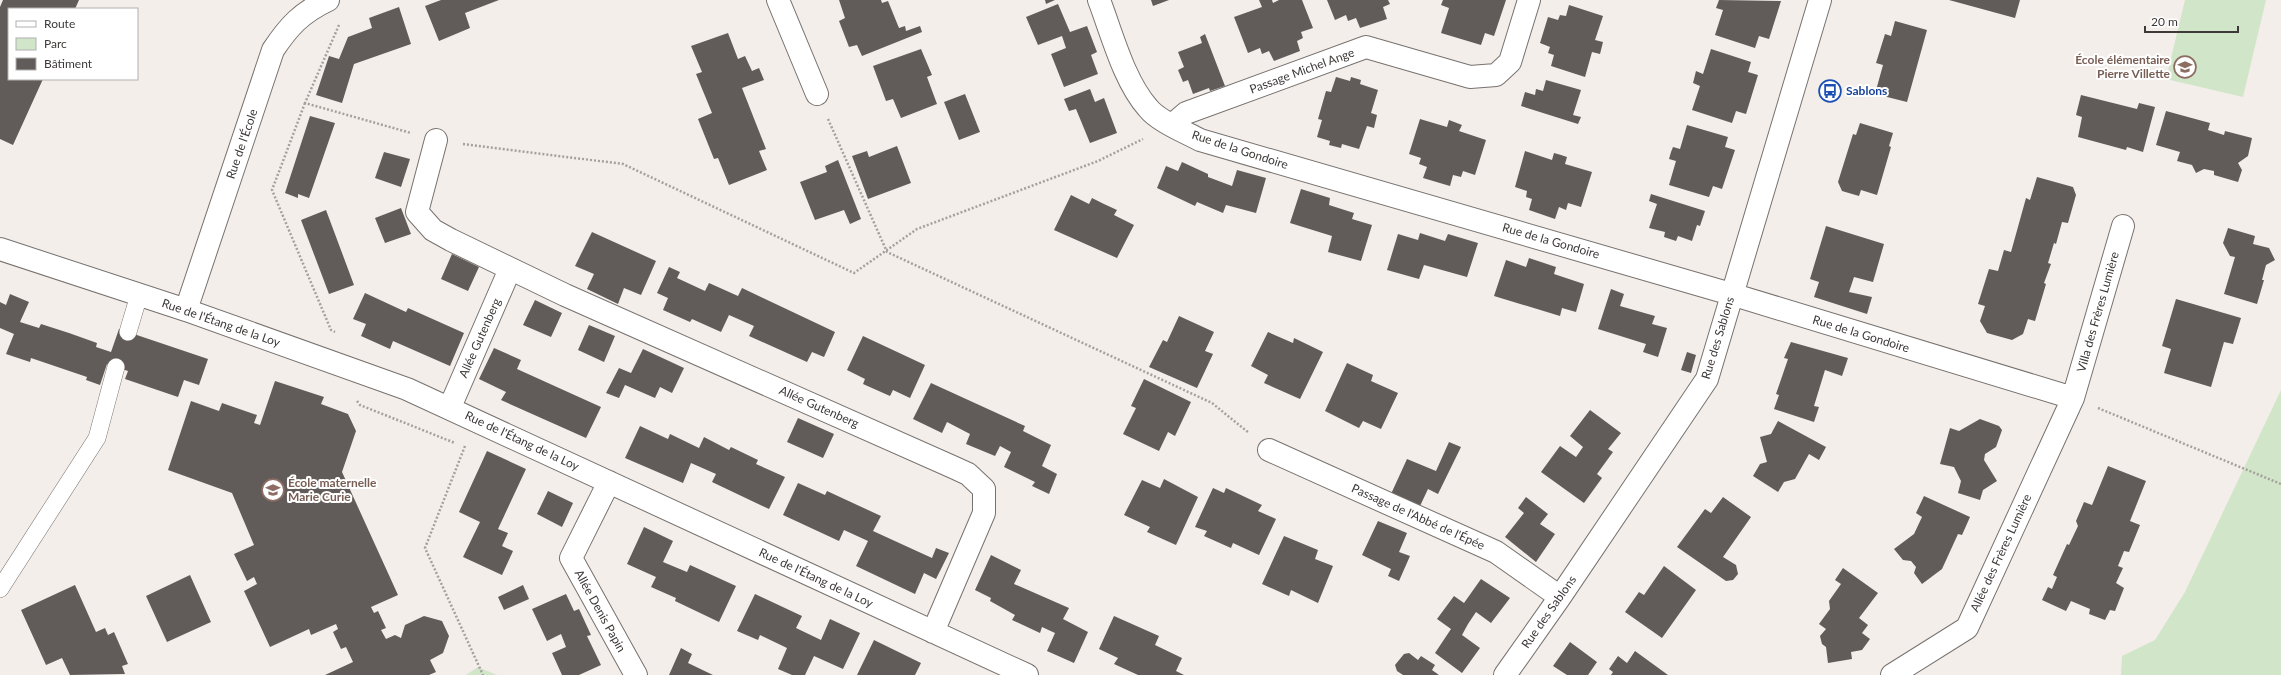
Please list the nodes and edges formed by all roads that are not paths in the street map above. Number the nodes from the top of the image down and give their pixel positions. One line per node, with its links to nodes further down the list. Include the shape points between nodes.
1 (328, 0): 14 (street, Rue de l'École, via 308,10 285,32 273,50)
2 (778, 0): 6 (street)
3 (1099, 0): 7 (street, Rue de la Gondoire, via 1129,77 1148,109)
4 (1529, 0): 7 (street, Passage Michel Ange, via 1510,62 1496,75 1470,77 1366,47 1186,113)
5 (1820, 0): 12 (street, Rue des Sablons)
6 (817, 94)
7 (1172, 125): 12 (street, Rue de la Gondoire, via 1200,140)
8 (436, 140): 11 (street, Allée Gutenberg, via 417,212 433,230)
9 (2123, 226): 17 (street, Villa des Frères Lumière)
10 (0, 249): 13 (street, Rue de l'Étang de la Loy)
11 (510, 269): 18 (street, Allée Gutenberg); 23 (street, Allée Gutenberg, via 968,474 984,489 984,513)
12 (1731, 294): 17 (street, Rue de la Gondoire); 22 (street, Rue des Sablons, via 1707,379)
13 (139, 295): 14 (street, Rue de l'Étang de la Loy); 15 (lane)
14 (186, 310): 18 (street, Rue de l'Étang de la Loy, via 362,372)
15 (128, 332)
16 (116, 367): 21 (lane, via 97,438)
17 (2073, 398): 27 (street, Allée des Frères Lumière, via 1967,628)
18 (450, 407): 20 (street, Rue de l'Étang de la Loy)
19 (1269, 450): 22 (street, Passage de l'Abbé de l'Épée, via 1496,552)
20 (609, 482): 23 (street, Rue de l'Étang de la Loy); 24 (street, Allée Denis Papin, via 571,558)
21 (0, 589)
22 (1560, 597): 26 (street, Rue des Sablons)
23 (933, 632): 25 (street, Rue de l'Étang de la Loy)
24 (636, 675)
25 (1027, 675)
26 (1505, 675)
27 (1892, 675)

